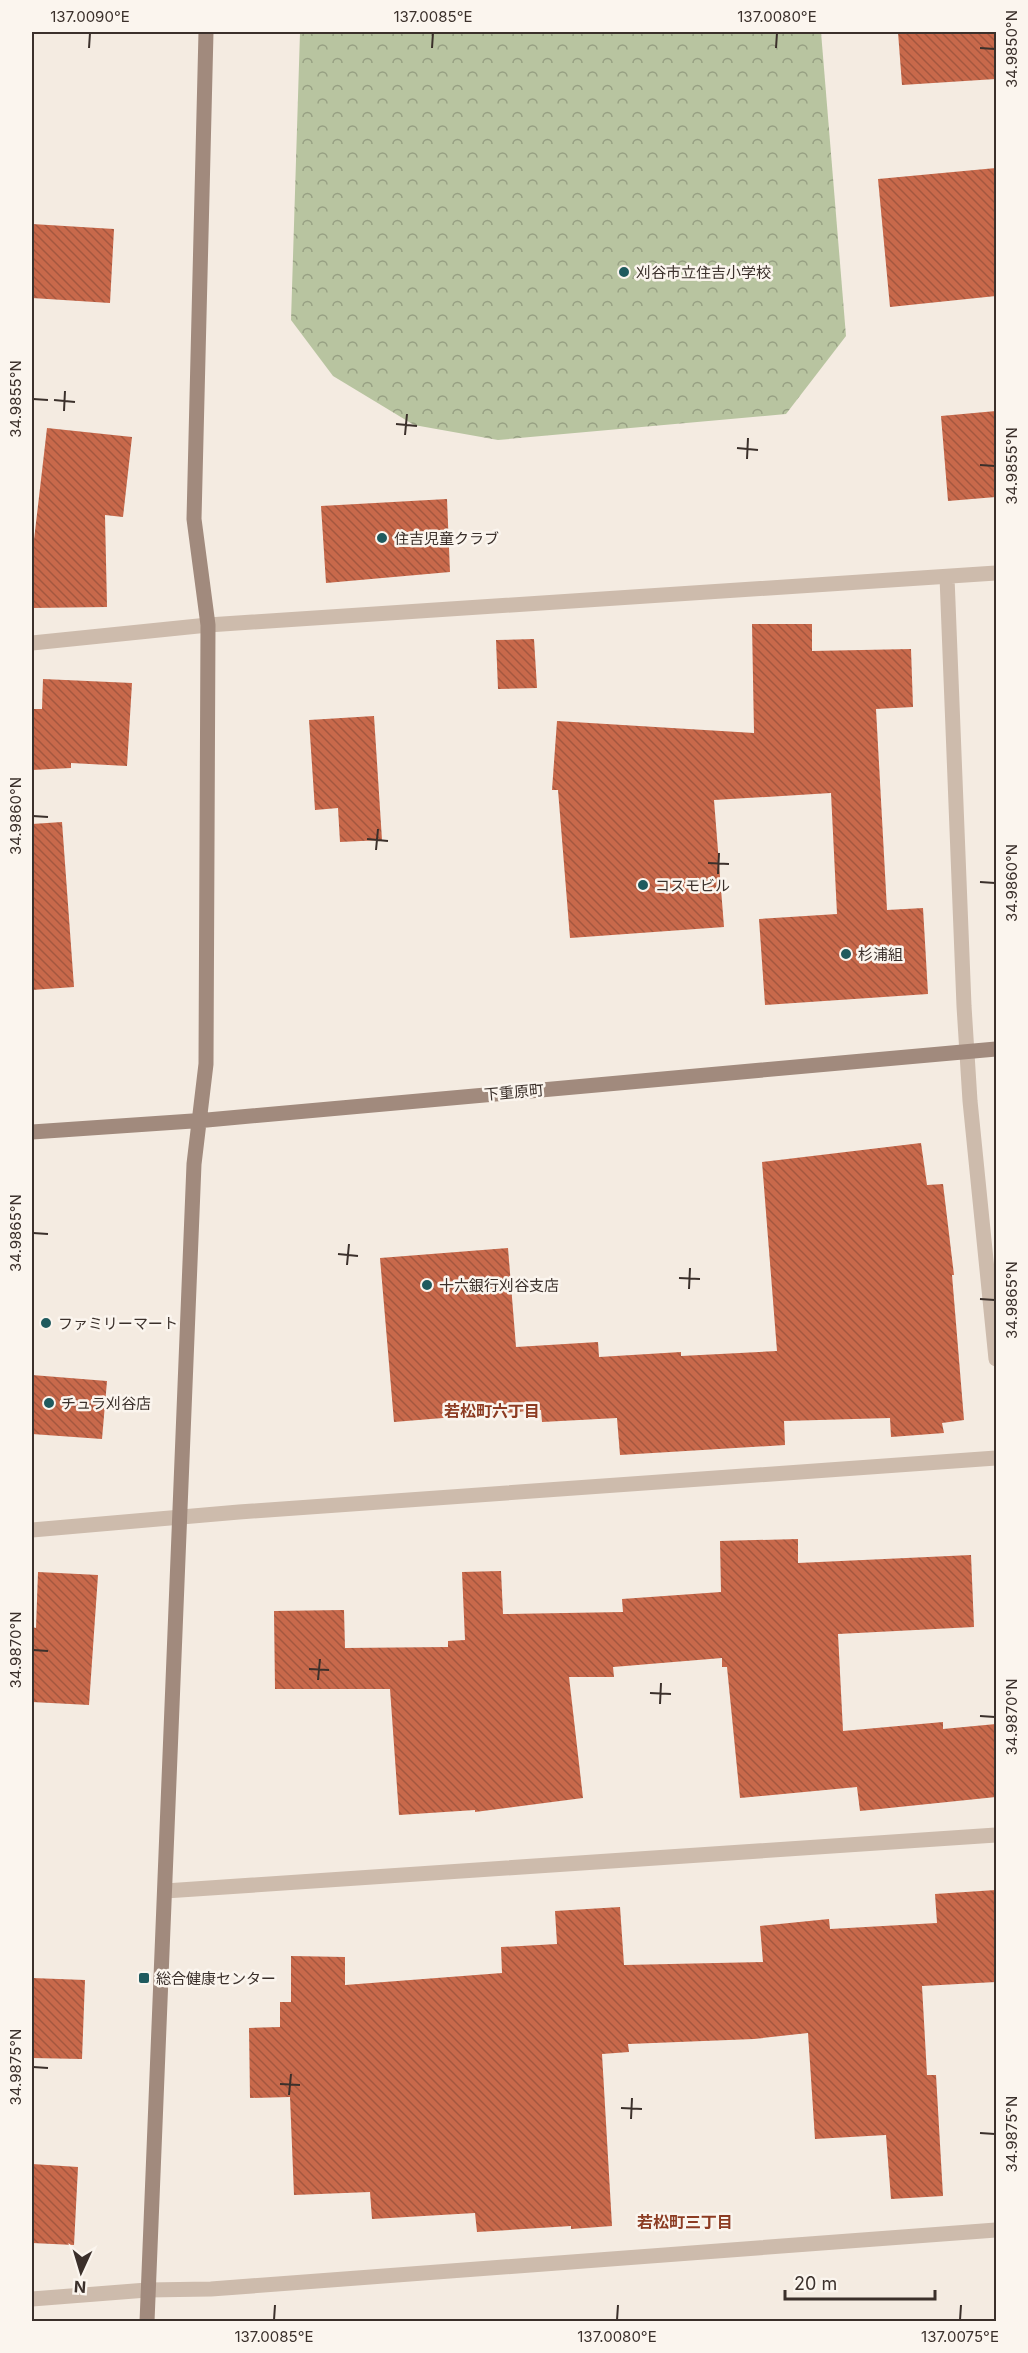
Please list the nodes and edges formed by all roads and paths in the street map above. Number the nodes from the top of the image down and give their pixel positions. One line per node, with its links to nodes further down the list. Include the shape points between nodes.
1 (206, 32): 4 (street, via 194,519)
2 (996, 573): 3 (street)
3 (946, 577): 4 (street); 7 (street)
4 (208, 625): 5 (street); 8 (street, via 206,1064)
5 (32, 643)
6 (996, 1049): 7 (street, 下重原町)
7 (969, 1051): 8 (street, 下重原町); 10 (street, via 970,1101)
8 (198, 1120): 9 (street, 下重原町); 12 (street)
9 (32, 1132)
10 (996, 1359)
11 (996, 1458): 12 (street)
12 (180, 1517): 13 (street); 15 (street)
13 (32, 1530)
14 (996, 1835): 15 (street)
15 (165, 1891): 17 (street)
16 (996, 2230): 17 (street, via 211,2289)
17 (147, 2290): 18 (street); 19 (street)
18 (32, 2299)
19 (147, 2322)

